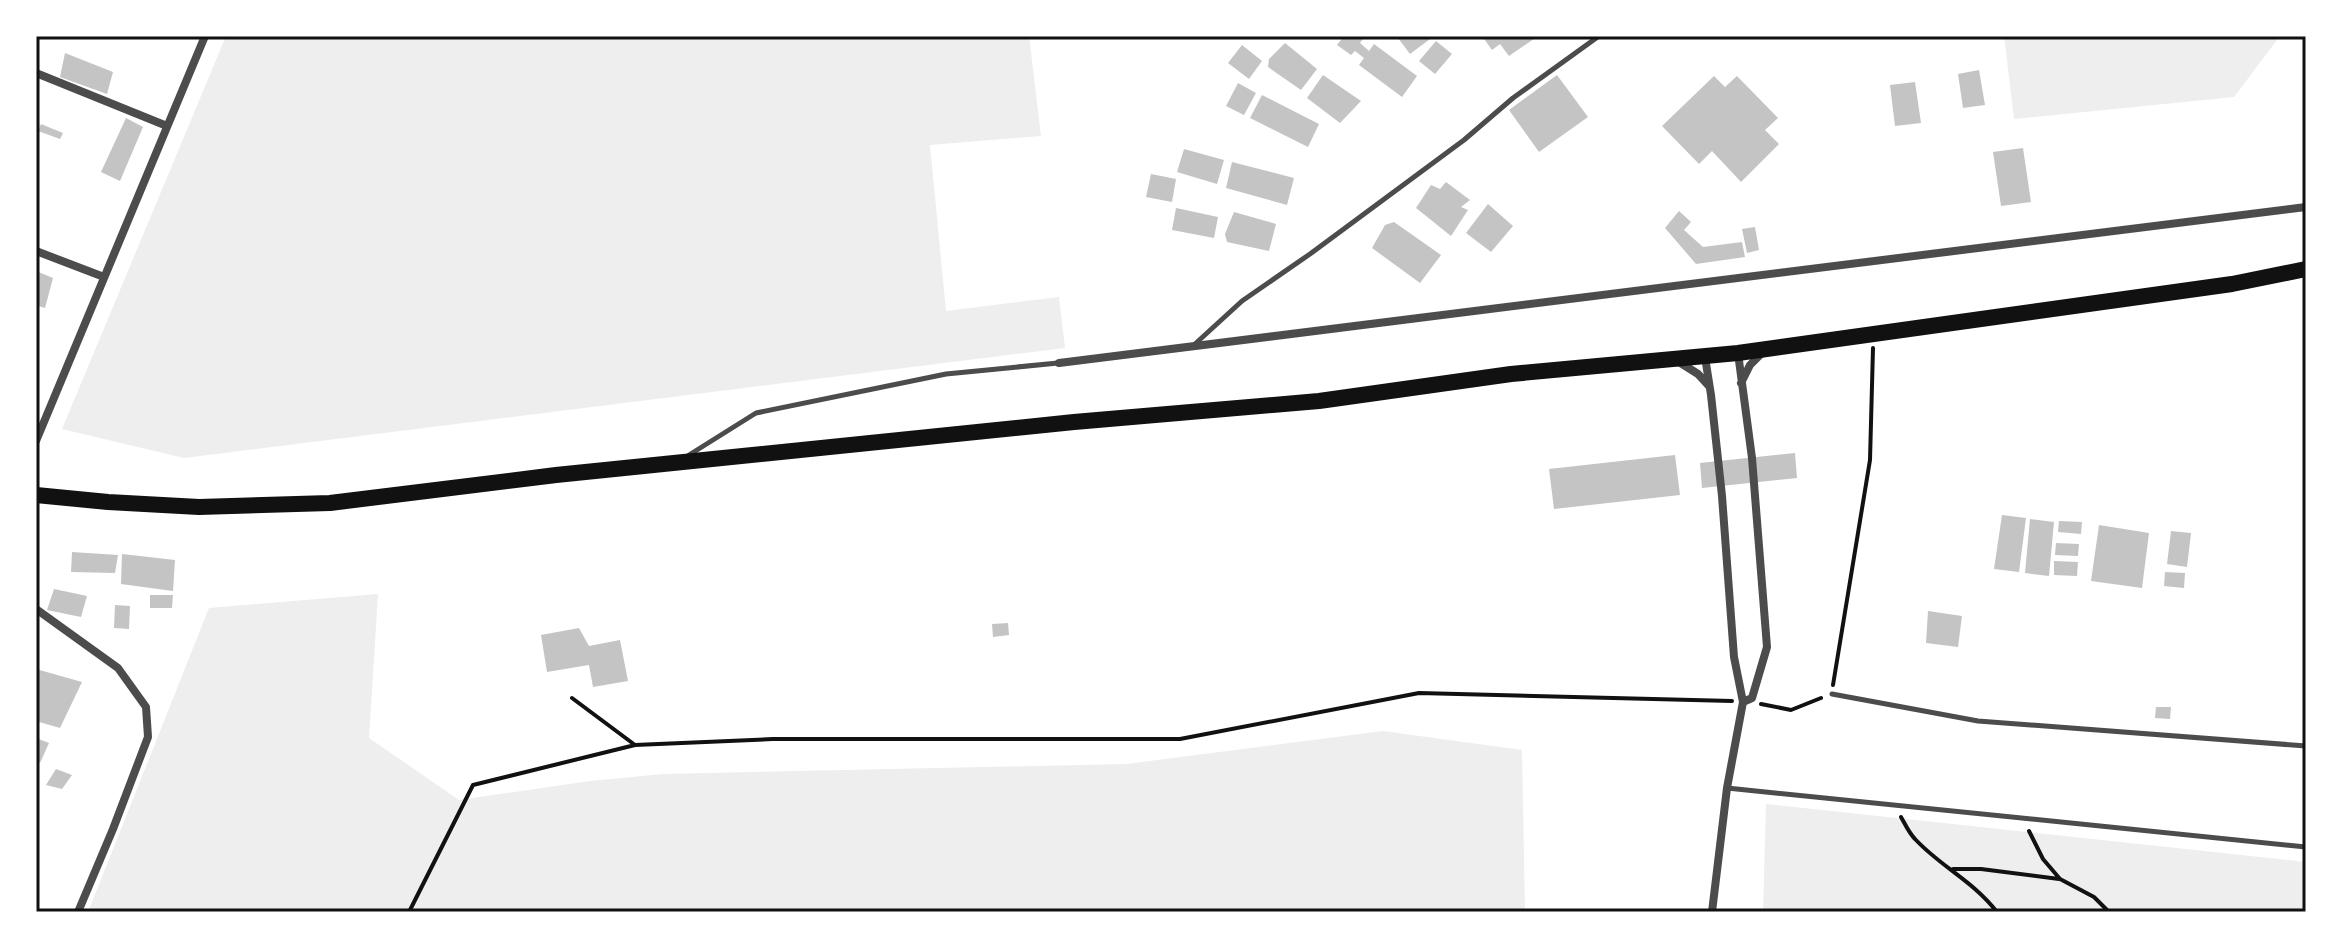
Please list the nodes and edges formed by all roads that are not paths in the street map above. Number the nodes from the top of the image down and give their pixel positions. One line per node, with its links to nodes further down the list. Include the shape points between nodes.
1 (205, 36): 4 (street)
2 (1599, 36): 9 (lane, via 1242,301)
3 (36, 73): 4 (street)
4 (167, 126): 8 (street)
5 (2306, 207): 9 (street)
6 (36, 251): 8 (street)
7 (2306, 269): 10 (main road)
8 (104, 277): 17 (street)
9 (1191, 347): 14 (street)
10 (1767, 349): 11 (main road); 15 (street)
11 (1738, 353): 12 (main road); 15 (street)
12 (1705, 357): 13 (main road); 16 (street)
13 (1675, 360): 16 (street); 18 (main road, via 1511,374 1319,401)
14 (1059, 363): 18 (lane, via 946,374 756,413)
15 (1741, 383): 22 (street, via 1767,647 1752,698)
16 (1710, 388): 22 (street, via 1734,657)
17 (36, 441)
18 (676, 463): 19 (main road, via 314,504 199,507)
19 (36, 495)
20 (36, 609): 26 (street, via 118,668 146,707 148,737)
21 (1832, 694): 23 (lane, via 1978,721)
22 (1743, 702): 24 (street)
23 (2306, 746)
24 (1727, 788): 25 (lane); 27 (street)
25 (2306, 847)
26 (78, 912)
27 (1712, 912)

